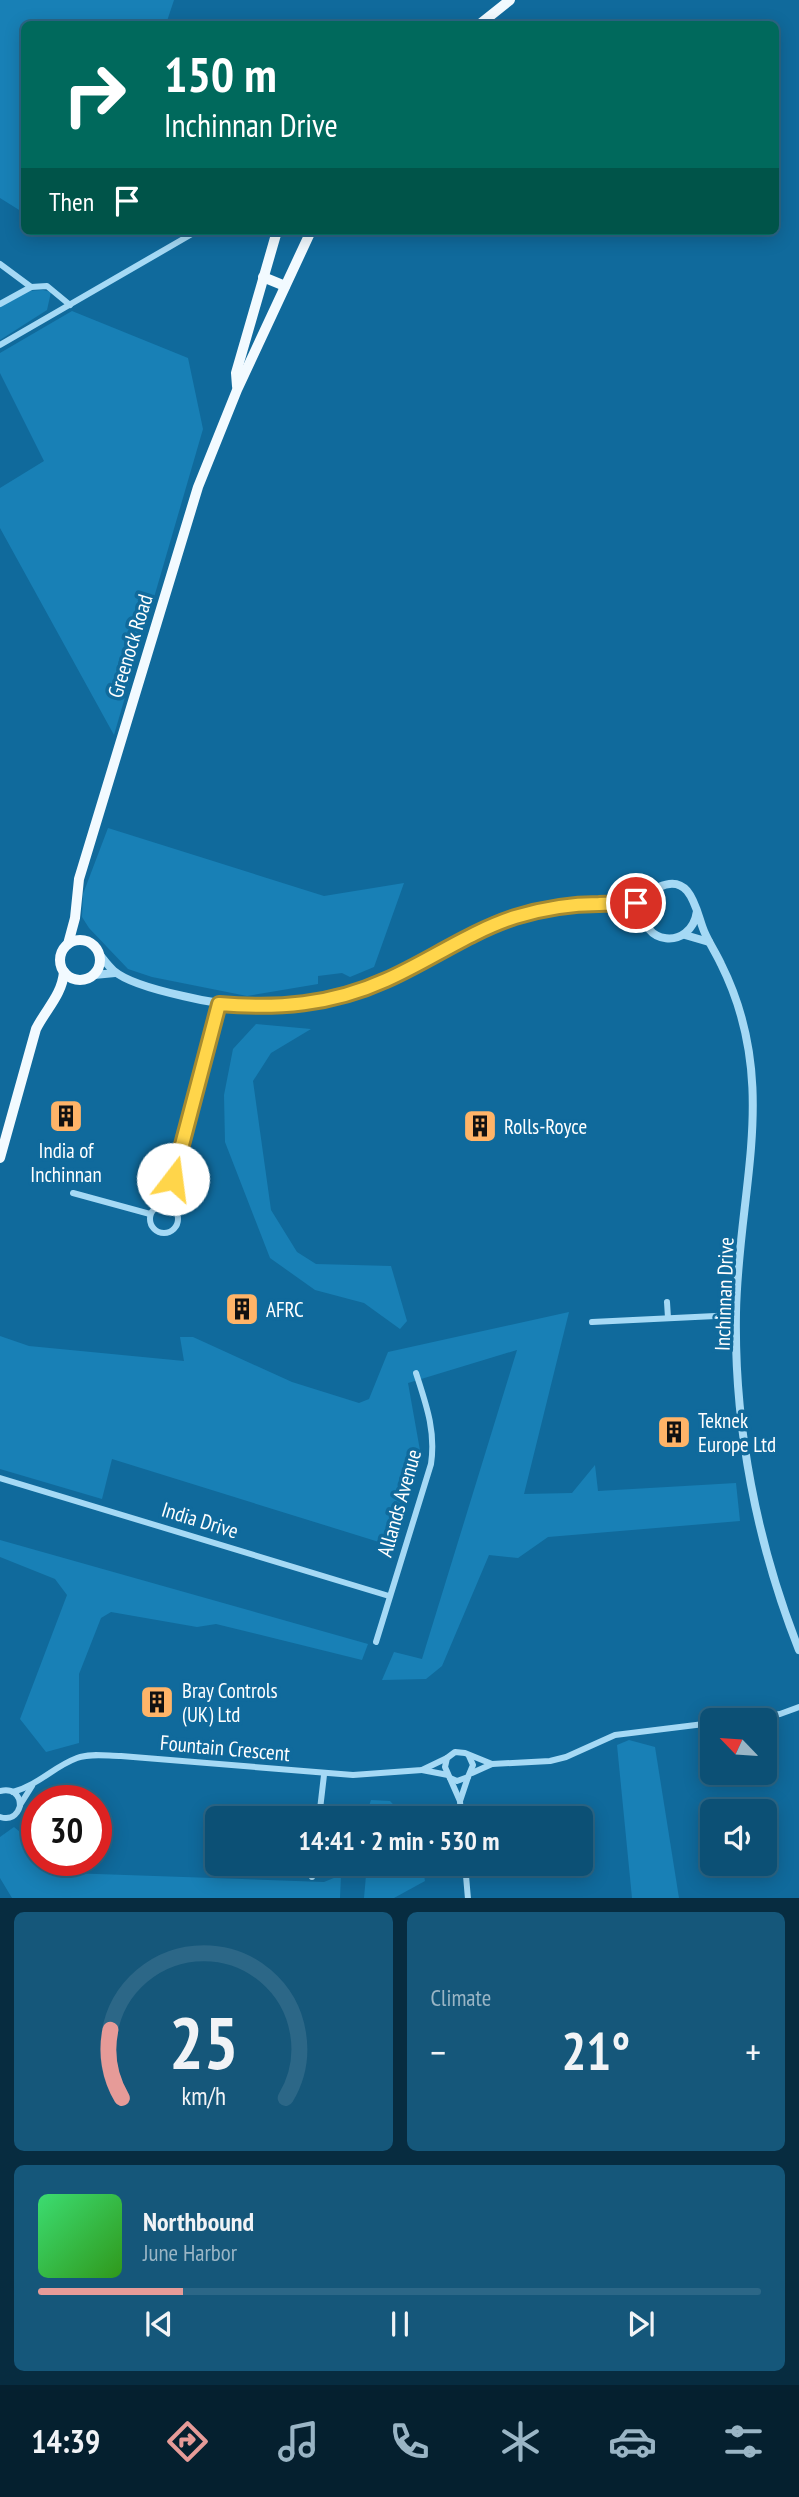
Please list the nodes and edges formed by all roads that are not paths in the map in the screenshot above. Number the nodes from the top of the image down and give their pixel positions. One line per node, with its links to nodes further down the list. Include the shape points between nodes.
1 (510, 0): 2 (main road)
2 (484, 21)
3 (190, 235): 11 (street)
4 (276, 235): 7 (main road, Greenock Road)
5 (309, 235): 8 (main road, Greenock Road)
6 (0, 264): 9 (street)
7 (262, 280): 8 (main road); 13 (main road, Greenock Road, via 236,373)
8 (285, 286): 13 (main road, Greenock Road)
9 (31, 287): 10 (street); 11 (street, via 47,286)
10 (0, 304)
11 (70, 305): 12 (street)
12 (0, 345)
13 (237, 390): 17 (main road, Greenock Road, via 198,487 79,879)
14 (650, 894): 15 (street); 16 (street, via 675,885 691,894); 18 (street)
15 (622, 906): 18 (street); 29 (street, via 555,908 515,917 386,980 336,997 283,1007)
16 (697, 911): 19 (street); 21 (street, Inchinnan Drive)
17 (75, 918): 20 (main road); 22 (main road, Greenock Road)
18 (644, 919): 19 (street, via 648,928 663,938)
19 (685, 935): 21 (street)
20 (86, 940): 22 (main road); 23 (main road)
21 (709, 942): 35 (street, Inchinnan Drive, via 736,997 748,1038 754,1087 753,1147)
22 (68, 944): 24 (main road, via 60,957)
23 (100, 955): 25 (street); 26 (main road)
24 (64, 972): 27 (main road); 28 (main road)
25 (115, 973): 26 (street); 29 (street, via 153,988)
26 (94, 975): 27 (main road)
27 (81, 980): 28 (main road)
28 (61, 992): 30 (main road, via 36,1029)
29 (219, 1004): 32 (street)
30 (0, 1158)
31 (73, 1193): 33 (street)
32 (166, 1205): 33 (street); 33 (street, via 177,1213 173,1230 156,1231)
33 (150, 1214)
34 (667, 1302): 36 (street)
35 (736, 1315): 36 (street); 42 (street, Inchinnan Drive, via 743,1432 754,1495 774,1578)
36 (668, 1318): 37 (street)
37 (592, 1322)
38 (416, 1373): 40 (street, Allands Avenue, via 434,1444)
39 (0, 1478): 40 (street, India Drive)
40 (389, 1596): 41 (street, Allands Avenue)
41 (376, 1642)
42 (799, 1650)
43 (799, 1707): 44 (street)
44 (777, 1714)
45 (700, 1724): 48 (street, via 615,1735 550,1761)
46 (469, 1756): 47 (street, via 455,1752); 48 (street); 51 (street, via 473,1765)
47 (447, 1758): 49 (street, Fountain Crescent); 52 (street, via 444,1767)
48 (492, 1763): 51 (street)
49 (422, 1770): 50 (street, Fountain Crescent); 52 (street, Fountain Crescent)
50 (324, 1775): 53 (street, Fountain Crescent, via 87,1755); 59 (street)
51 (470, 1775): 52 (street, via 457,1780); 57 (street)
52 (449, 1777): 57 (street)
53 (33, 1785)
54 (21, 1789): 56 (street, Fountain Crescent)
55 (0, 1791): 56 (street, Fountain Crescent)
56 (13, 1792): 58 (street)
57 (460, 1801): 60 (street)
58 (20, 1806): 61 (street, via 10,1818)
59 (320, 1806)
60 (460, 1806)
61 (0, 1817)
62 (466, 1876): 63 (street)
63 (468, 1898)

